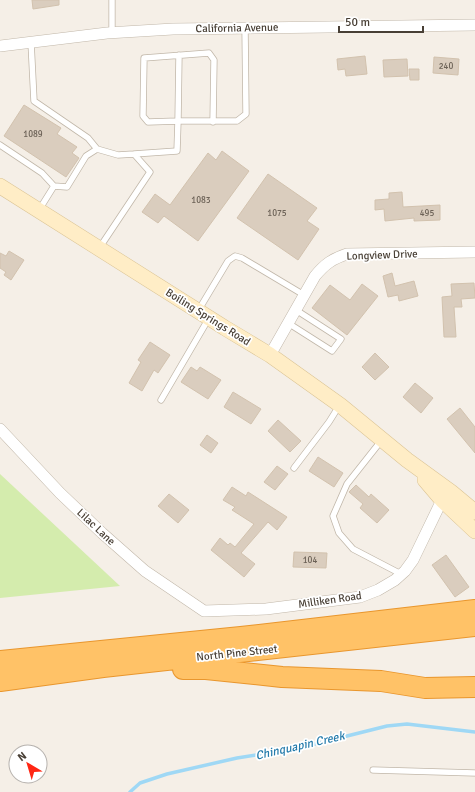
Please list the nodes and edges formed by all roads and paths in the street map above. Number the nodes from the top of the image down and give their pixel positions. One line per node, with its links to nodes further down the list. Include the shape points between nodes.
1 (112, 0): 4 (lane)
2 (475, 25): 3 (street, California Avenue)
3 (245, 28): 4 (street, California Avenue); 9 (lane, via 246,114 238,121)
4 (112, 32): 5 (street, California Avenue)
5 (31, 42): 6 (street, California Avenue); 11 (lane, via 34,101 88,138)
6 (0, 46)
7 (179, 55): 8 (lane); 8 (lane, via 144,58 144,116 148,122); 9 (lane, via 210,53 214,60)
8 (178, 121): 9 (lane); 12 (lane, via 178,151)
9 (213, 122)
10 (0, 145): 14 (lane, via 42,173)
11 (97, 149): 12 (lane, via 118,155); 14 (lane, via 86,156 67,187)
12 (134, 154): 16 (lane, via 150,172)
13 (0, 186): 15 (main road, Boiling Springs Road)
14 (54, 186): 15 (lane)
15 (39, 211): 16 (main road, Boiling Springs Road)
16 (99, 249): 20 (main road, Boiling Springs Road)
17 (475, 252): 18 (street, Longview Drive, via 347,254 334,258 323,266)
18 (304, 295): 19 (street, Longview Drive); 20 (lane, via 235,256 228,261)
19 (296, 310): 21 (street, Longview Drive); 21 (lane, via 341,339 332,351)
20 (204, 314): 22 (main road, Boiling Springs Road); 23 (lane)
21 (288, 323): 22 (street, Longview Drive)
22 (270, 354): 24 (main road, Boiling Springs Road)
23 (161, 400)
24 (340, 405): 26 (main road, Boiling Springs Road); 27 (lane)
25 (0, 429): 33 (street, Lilac Lane, via 102,533 145,571)
26 (382, 440): 28 (main road, Boiling Springs Road); 31 (lane, via 347,484 333,516 339,533 353,549)
27 (294, 468)
28 (447, 496): 29 (main road, Boiling Springs Road); 30 (main road, Boiling Springs Road); 31 (street, Milliken Road, via 413,560)
29 (475, 512)
30 (475, 531)
31 (401, 574): 33 (street, Milliken Road, via 378,590 360,597 266,609)
32 (475, 610): 35 (highway, North Pine Street)
33 (204, 611)
34 (475, 626): 36 (highway, North Pine Street)
35 (0, 661)
36 (103, 668): 37 (highway, North Pine Street); 38 (highway, via 206,669 282,677 381,681 425,688)
37 (0, 681)
38 (475, 687)
39 (373, 770): 40 (lane)
40 (475, 773)

